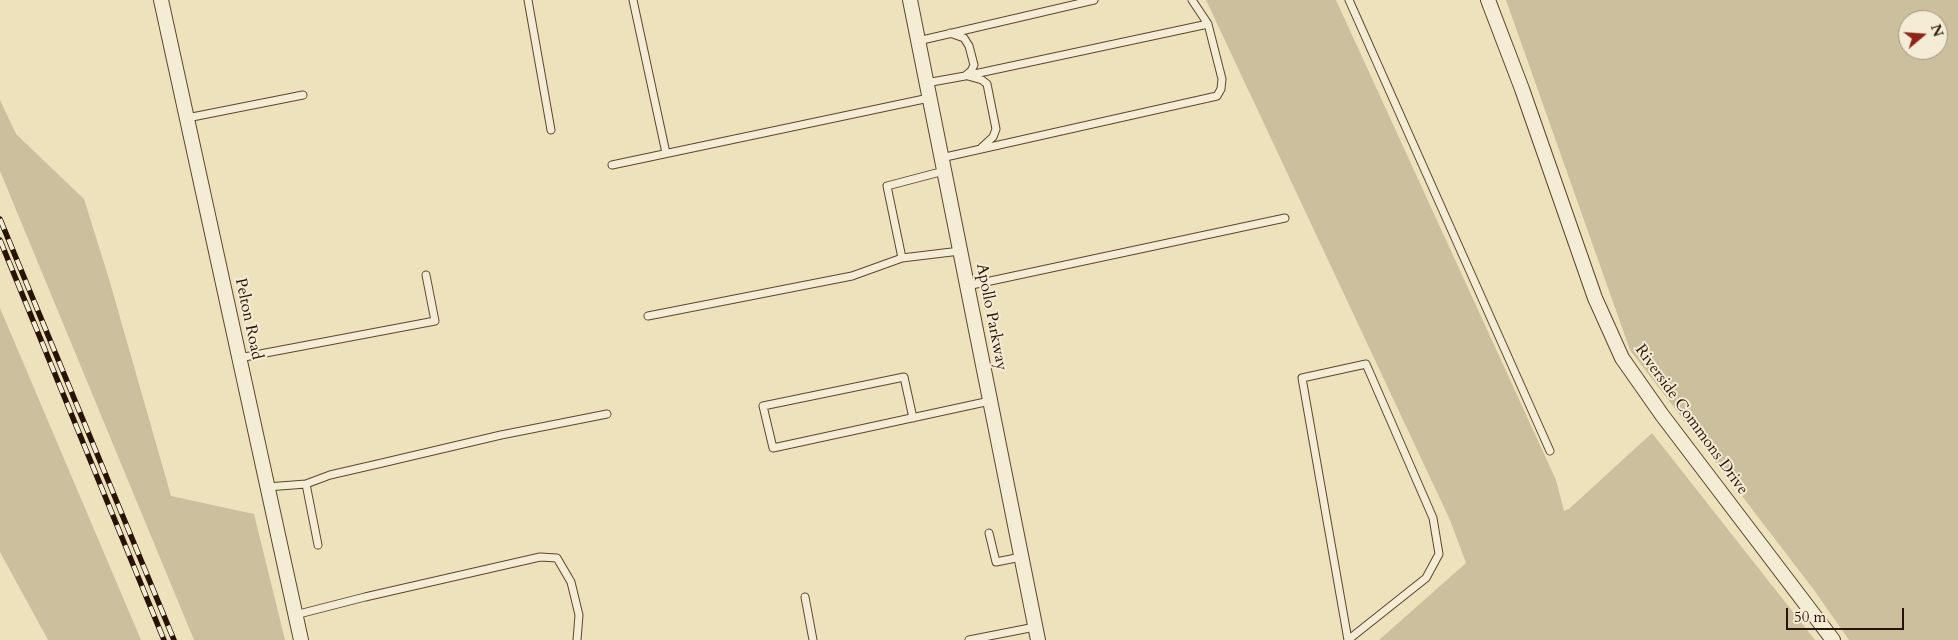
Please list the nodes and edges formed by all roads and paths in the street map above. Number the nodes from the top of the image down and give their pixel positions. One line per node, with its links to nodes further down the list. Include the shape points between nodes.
1 (528, 0): 17 (lane)
2 (632, 0): 19 (lane)
3 (910, 0): 11 (street, Apollo Parkway)
4 (1094, 0): 10 (lane)
5 (1192, 0): 9 (lane)
6 (1349, 0): 32 (lane)
7 (1488, 0): 46 (street, Riverside Commons Drive, via 1595,298 1622,358)
8 (162, 3): 16 (street, Pelton Road)
9 (1208, 24): 12 (lane); 18 (lane, via 1222,79 1217,96)
10 (950, 33): 11 (lane); 12 (lane, via 964,38 969,46 974,65)
11 (918, 41): 13 (street, Apollo Parkway)
12 (965, 76): 13 (lane); 18 (lane, via 973,76 988,84 996,130)
13 (926, 83): 15 (street, Apollo Parkway)
14 (303, 94): 16 (lane)
15 (929, 98): 19 (lane); 20 (street, Apollo Parkway)
16 (186, 118): 28 (street, Pelton Road)
17 (551, 130)
18 (981, 148): 20 (lane)
19 (666, 153): 21 (lane)
20 (943, 164): 23 (street, Apollo Parkway); 24 (lane, via 887,186)
21 (612, 165)
22 (1285, 218): 26 (lane)
23 (960, 251): 24 (lane); 26 (street, Apollo Parkway)
24 (902, 258): 27 (lane, via 852,276)
25 (426, 275): 28 (lane, via 435,321)
26 (967, 286): 29 (street, Apollo Parkway)
27 (648, 316)
28 (238, 358): 34 (street, Pelton Road)
29 (990, 401): 31 (lane); 37 (street, Apollo Parkway)
30 (608, 414): 33 (lane, via 382,462)
31 (913, 418): 31 (lane, via 773,448 763,406 904,377)
32 (1550, 451)
33 (306, 484): 34 (lane); 36 (lane)
34 (266, 488): 39 (street, Pelton Road)
35 (989, 533): 37 (lane, via 996,562)
36 (318, 545)
37 (1021, 557): 40 (street, Apollo Parkway)
38 (804, 597): 43 (lane)
39 (295, 616): 41 (street, Pelton Road); 42 (lane, via 540,557 557,558 571,582 579,615)
40 (1037, 633): 44 (lane)
41 (301, 640)
42 (577, 640)
43 (813, 640)
44 (969, 640)
45 (1348, 640): 45 (lane, via 1302,378 1366,364 1433,518 1439,554 1426,578)
46 (1834, 640)

